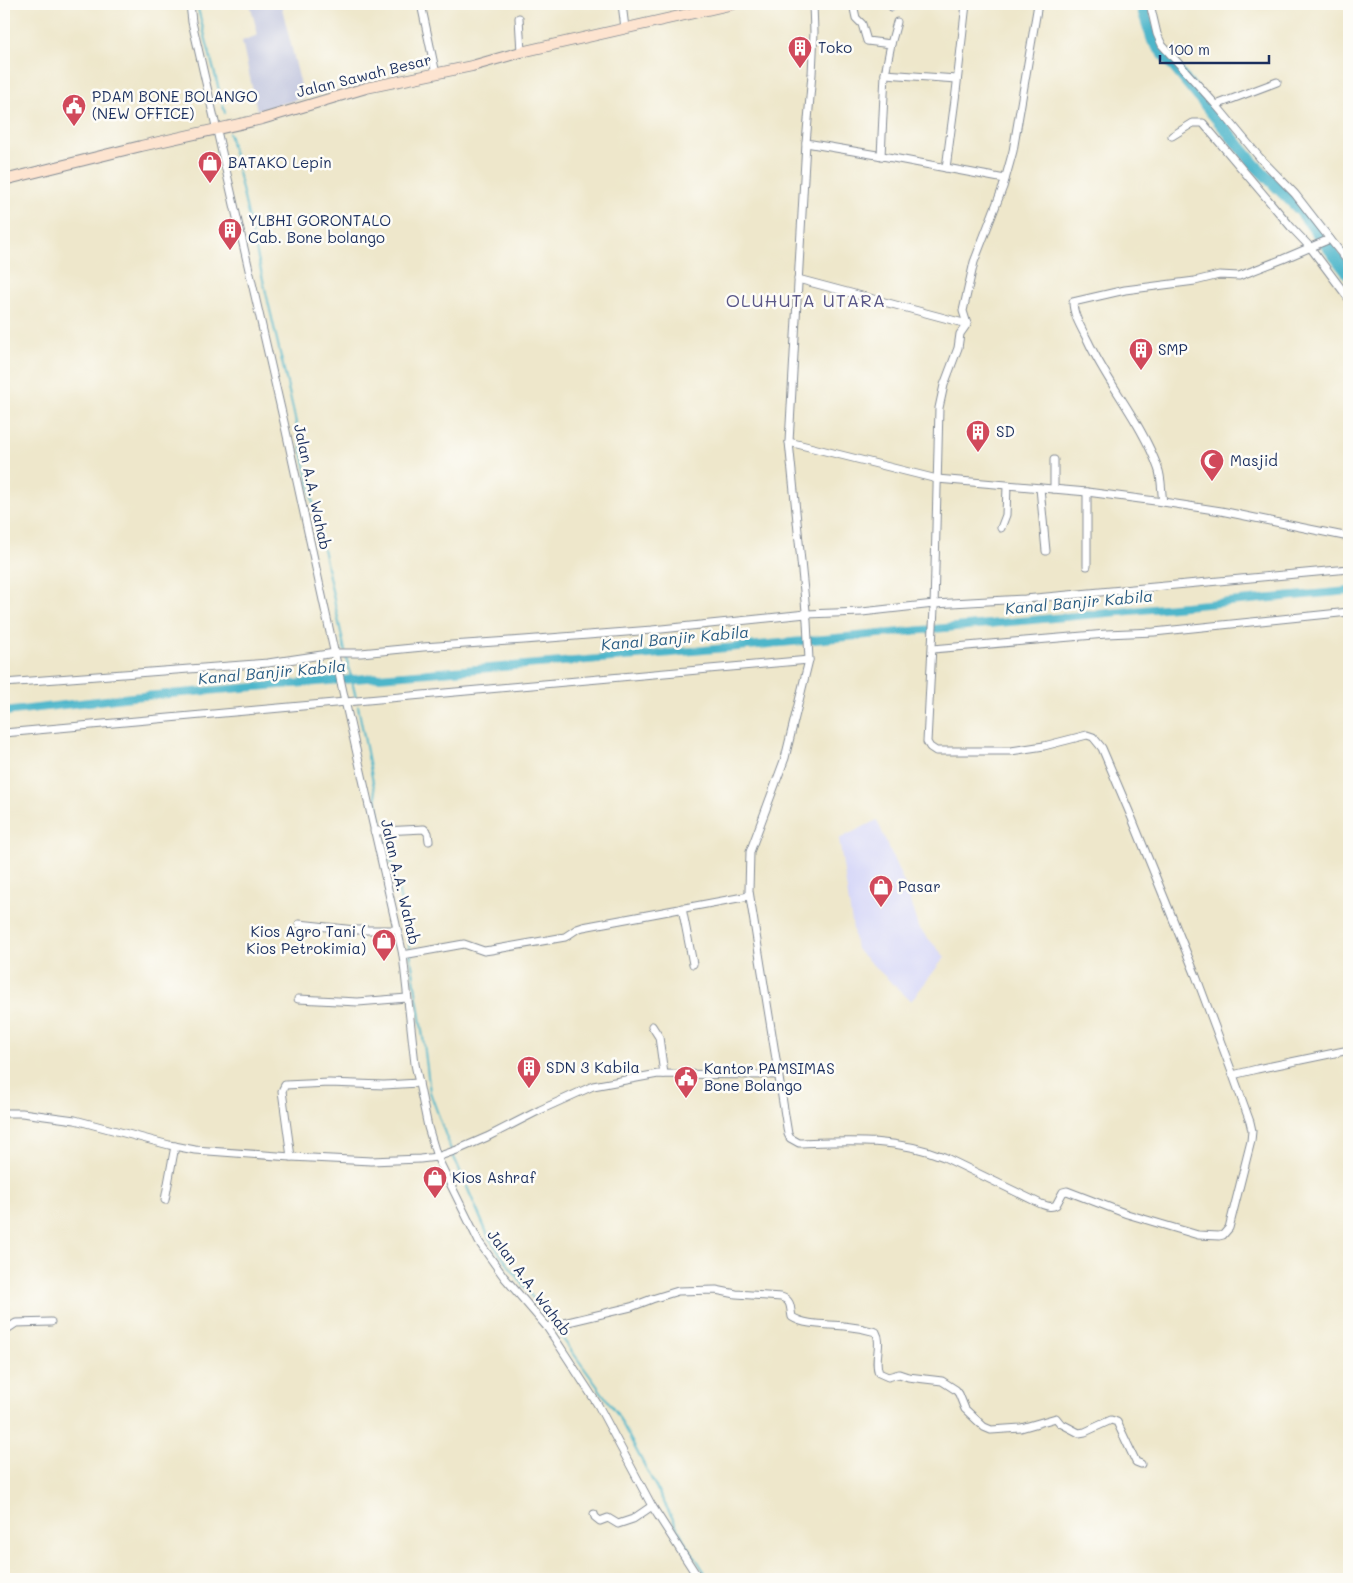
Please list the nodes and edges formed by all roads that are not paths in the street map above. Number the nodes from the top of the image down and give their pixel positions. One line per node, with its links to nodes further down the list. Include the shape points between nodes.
1 (190, 4): 20 (street, Jalan A.A. Wahab, via 193,29)
2 (421, 4): 15 (street)
3 (622, 4): 12 (street)
4 (733, 4): 12 (main road, Jalan Sawah Besar)
5 (813, 4): 22 (street, via 812,74)
6 (853, 4): 13 (street, via 867,41)
7 (966, 4): 17 (street)
8 (1038, 4): 25 (street)
9 (1150, 4): 19 (street, via 1162,45)
10 (519, 18): 14 (street)
11 (897, 22): 13 (street)
12 (625, 28): 14 (main road, Jalan Sawah Besar)
13 (891, 44): 16 (street)
14 (521, 52): 15 (main road, Jalan Sawah Besar)
15 (436, 74): 20 (main road, Jalan Sawah Besar, via 366,88)
16 (885, 74): 17 (street); 23 (street)
17 (957, 79): 24 (street)
18 (1277, 82): 19 (street)
19 (1216, 105): 27 (street, via 1294,194)
20 (218, 129): 26 (main road, Jalan Sawah Besar); 50 (street, Jalan A.A. Wahab)
21 (1172, 136): 28 (street, via 1194,123 1203,123 1291,227)
22 (806, 143): 23 (street); 30 (street)
23 (881, 156): 24 (street)
24 (946, 168): 25 (street)
25 (1005, 179): 32 (street, via 974,262 963,311)
26 (4, 180)
27 (1328, 240): 28 (street); 29 (street)
28 (1313, 246): 31 (street); 40 (street, via 1239,276 1214,275 1072,302 1093,352 1148,445 1159,470)
29 (1349, 263)
30 (798, 280): 32 (street); 33 (street)
31 (1349, 299)
32 (967, 324): 35 (street, via 960,334 941,396)
33 (789, 442): 35 (street); 48 (street)
34 (1054, 460): 38 (street)
35 (937, 479): 36 (street); 46 (street)
36 (1007, 486): 37 (street); 41 (street, via 1006,515)
37 (1040, 488): 38 (street); 43 (street)
38 (1054, 490): 39 (street)
39 (1087, 492): 40 (street); 44 (street)
40 (1163, 502): 42 (street)
41 (1001, 528)
42 (1349, 537)
43 (1046, 550)
44 (1088, 566)
45 (1349, 569): 46 (street)
46 (934, 606): 48 (street); 49 (street)
47 (1349, 612): 49 (street, via 1154,632)
48 (806, 618): 50 (street, via 423,646); 51 (street)
49 (933, 649): 69 (street, via 927,742 936,751 1011,751 1087,735 1098,742 1132,816)
50 (336, 656): 52 (street); 53 (street, Jalan A.A. Wahab)
51 (809, 657): 53 (street); 57 (street, via 786,758 750,852)
52 (4, 683)
53 (345, 701): 54 (street); 55 (street, Jalan A.A. Wahab)
54 (4, 733)
55 (377, 831): 56 (street, via 424,829); 60 (street, Jalan A.A. Wahab)
56 (429, 841)
57 (749, 896): 58 (street); 68 (street)
58 (682, 908): 61 (street, via 583,927 566,937 491,950 479,950 464,944); 62 (street)
59 (299, 924): 60 (street, via 355,930)
60 (396, 930): 61 (street, Jalan A.A. Wahab)
61 (407, 955): 63 (street, Jalan A.A. Wahab)
62 (694, 964)
63 (407, 998): 64 (street, via 358,1002); 70 (street, Jalan A.A. Wahab)
64 (298, 999)
65 (652, 1026): 67 (street, via 659,1037)
66 (1349, 1050): 69 (street)
67 (664, 1074): 68 (street); 73 (street, via 593,1086 456,1150)
68 (779, 1075): 69 (street, via 788,1134 799,1143 865,1141 929,1151 1050,1207 1056,1205 1063,1192 1067,1191 1159,1225 1210,1236 1228,1232 1251,1141 1250,1122)
69 (1233, 1075)
70 (419, 1083): 73 (street, Jalan A.A. Wahab); 74 (street, via 285,1085 282,1091)
71 (4, 1113): 72 (street, via 22,1112 75,1120)
72 (175, 1146): 74 (street); 75 (street)
73 (436, 1156): 74 (street, via 371,1161); 77 (street, Jalan A.A. Wahab, via 479,1242 504,1277)
74 (290, 1157)
75 (165, 1200)
76 (51, 1322): 78 (street, via 16,1323)
77 (552, 1326): 79 (street, via 632,1307 678,1291 716,1290 781,1297 788,1300 792,1317 802,1322 876,1332 879,1373 888,1377 899,1374 942,1381 956,1390 966,1409 984,1427 991,1430 1021,1428 1056,1418 1078,1433 1111,1420 1117,1422 1136,1462); 80 (street, Jalan A.A. Wahab)
78 (4, 1332)
79 (1141, 1464)
80 (652, 1506): 81 (street, via 618,1524 608,1518 600,1521); 82 (street, Jalan A.A. Wahab)
81 (594, 1514)
82 (699, 1579)

